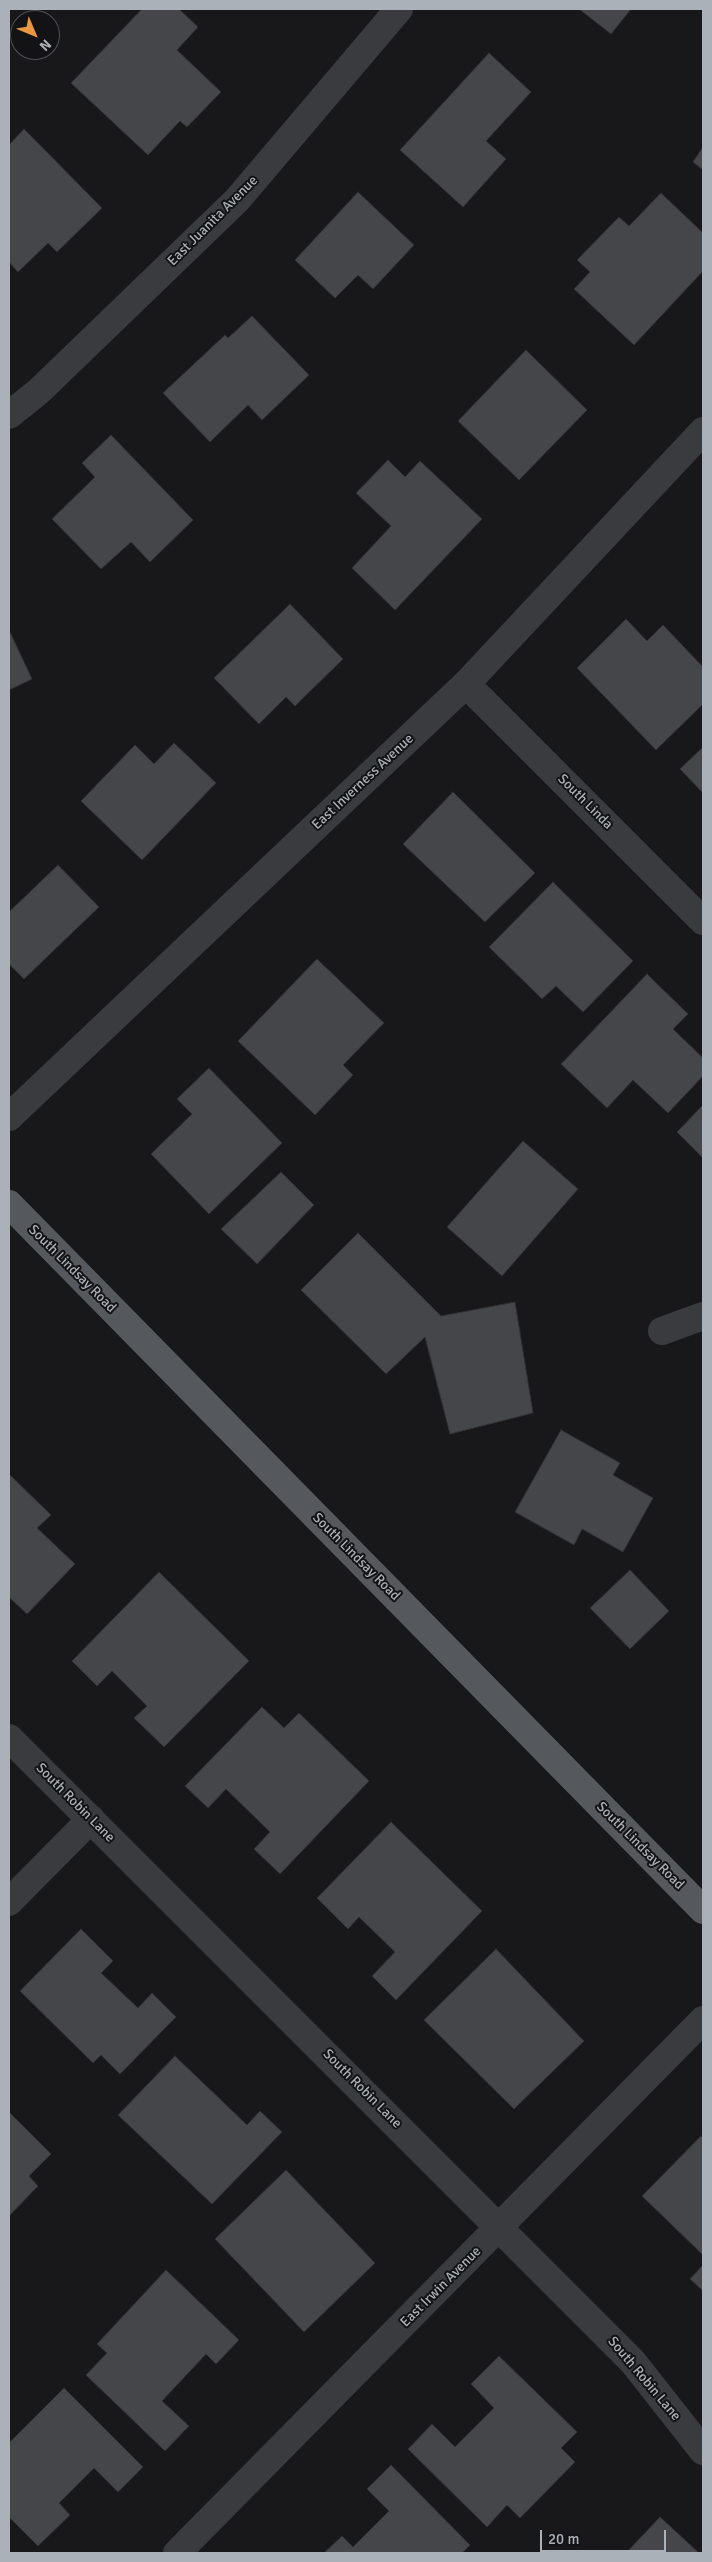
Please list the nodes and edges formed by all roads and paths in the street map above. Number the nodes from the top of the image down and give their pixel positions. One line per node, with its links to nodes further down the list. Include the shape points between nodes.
1 (398, 9): 2 (street, East Juanita Avenue, via 237,200 38,392)
2 (9, 415)
3 (703, 431): 4 (street, East Inverness Avenue)
4 (466, 684): 5 (street, South Linda); 6 (street, East Inverness Avenue)
5 (703, 921)
6 (9, 1117)
7 (9, 1204): 13 (main road, South Lindsay Road)
8 (703, 1316): 9 (street)
9 (662, 1331)
10 (9, 1738): 11 (street, South Robin Lane)
11 (91, 1818): 12 (street); 15 (street, South Robin Lane)
12 (9, 1902)
13 (703, 1910)
14 (703, 2020): 15 (street, East Irwin Avenue)
15 (500, 2227): 16 (street, South Robin Lane, via 633,2362); 17 (street, East Irwin Avenue)
16 (703, 2450)
17 (177, 2553)

